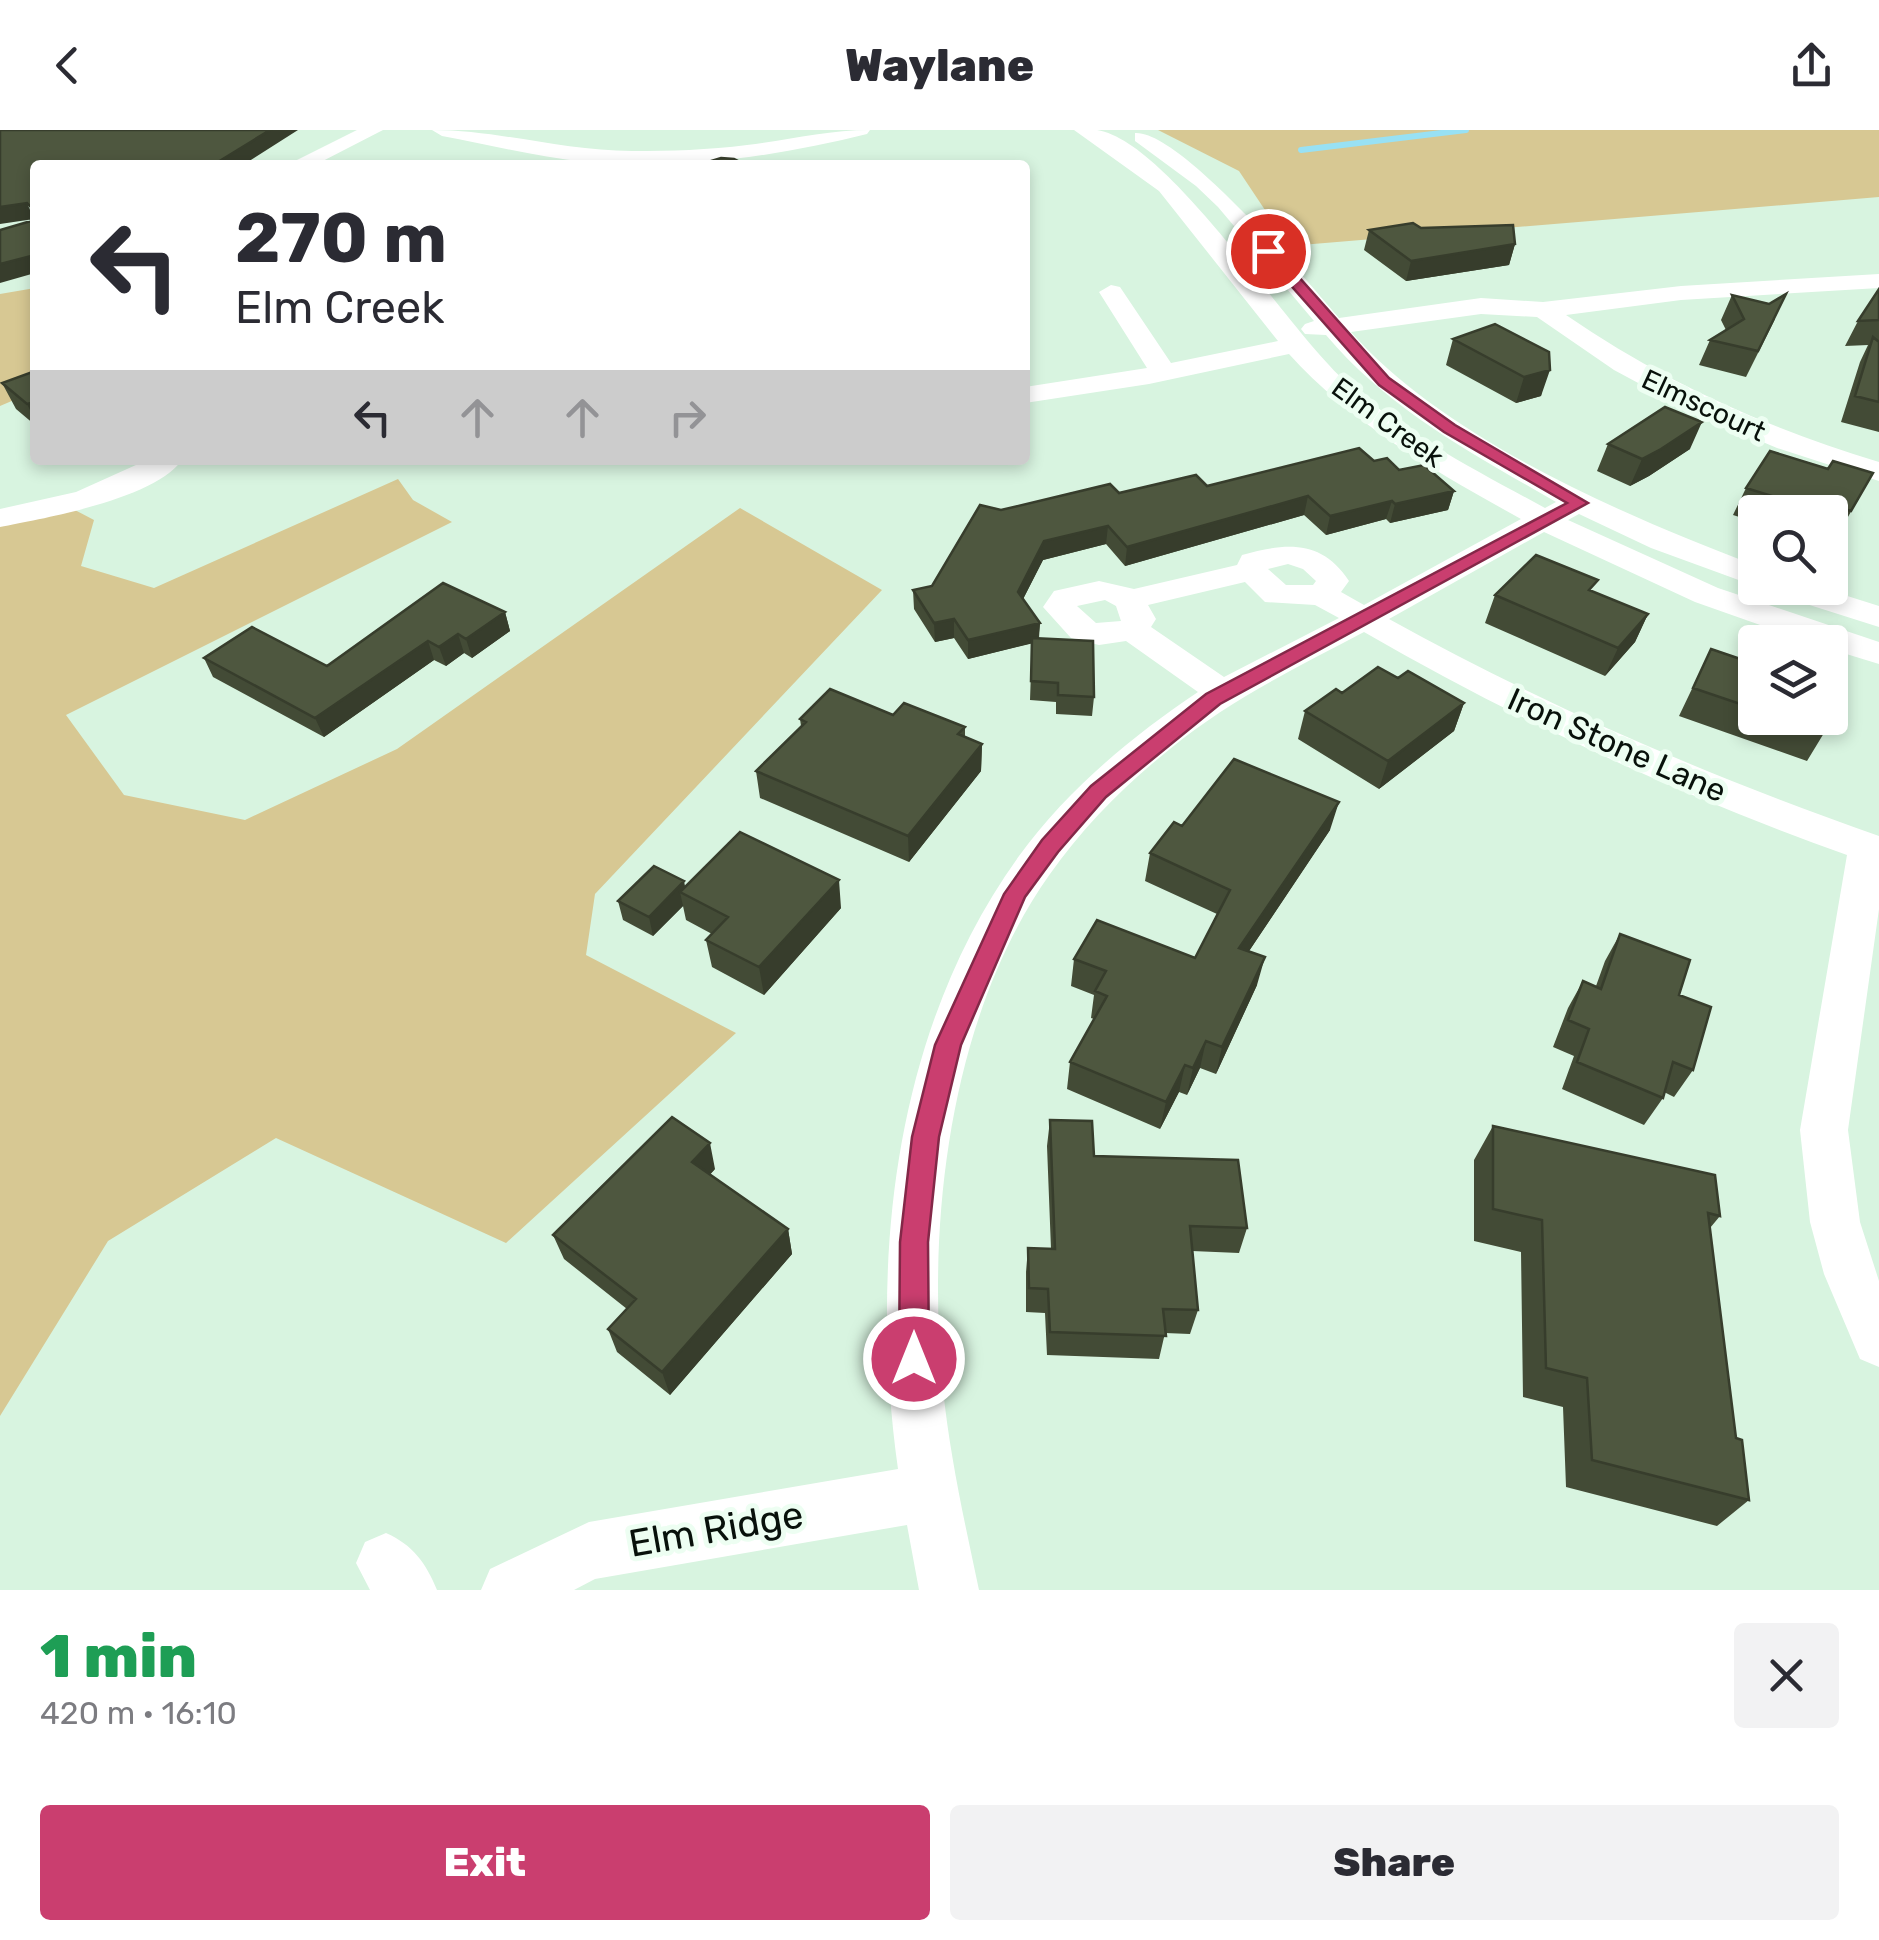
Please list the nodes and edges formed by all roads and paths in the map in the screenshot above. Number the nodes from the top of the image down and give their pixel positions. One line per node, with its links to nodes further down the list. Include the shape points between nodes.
1 (373, 130): 10 (street)
2 (442, 130): 9 (street)
3 (583, 130): 9 (street)
4 (812, 130): 8 (street, via 722,142)
5 (860, 130): 11 (street, via 732,152)
6 (1084, 130): 18 (street, Elm Creek, via 1175,195)
7 (1130, 130): 16 (street, Elm Creek, via 1226,202)
8 (626, 134): 11 (street)
9 (544, 158): 11 (street)
10 (309, 160)
11 (583, 160)
12 (1879, 282): 14 (street, via 1682,292)
13 (1111, 292): 20 (street)
14 (1543, 310): 15 (street, via 1480,306); 17 (street); 23 (street, Elmscourt, via 1664,390)
15 (1426, 313): 16 (street); 17 (street)
16 (1332, 326): 18 (street); 19 (street, Elm Creek)
17 (1447, 332): 19 (street)
18 (1293, 344): 19 (street); 20 (street); 24 (street, Elm Creek, via 1338,390 1394,430)
19 (1350, 347): 24 (street, Elm Creek, via 1384,381)
20 (1164, 373): 21 (street)
21 (1030, 394)
22 (159, 465): 25 (street, via 98,496)
23 (1879, 472)
24 (1561, 511): 26 (street, Elm Creek); 29 (street); 30 (street, Elm Creek, via 1624,560)
25 (0, 518)
26 (1738, 570)
27 (1842, 605): 28 (street)
28 (1879, 617)
29 (1363, 619): 31 (street); 31 (street, Iron Stone Lane, via 1322,594 1277,595 1252,571 1131,615); 32 (street, Iron Stone Lane, via 1612,746)
30 (1879, 653)
31 (1223, 693): 34 (street, via 1098,792 1050,846 1015,894 948,1045 926,1137 914,1242 914,1359)
32 (1874, 849): 33 (street, via 1824,1130 1835,1222)
33 (1879, 1342)
34 (930, 1492): 35 (street, Elm Ridge, via 588,1551); 36 (street)
35 (511, 1590)
36 (949, 1590)

